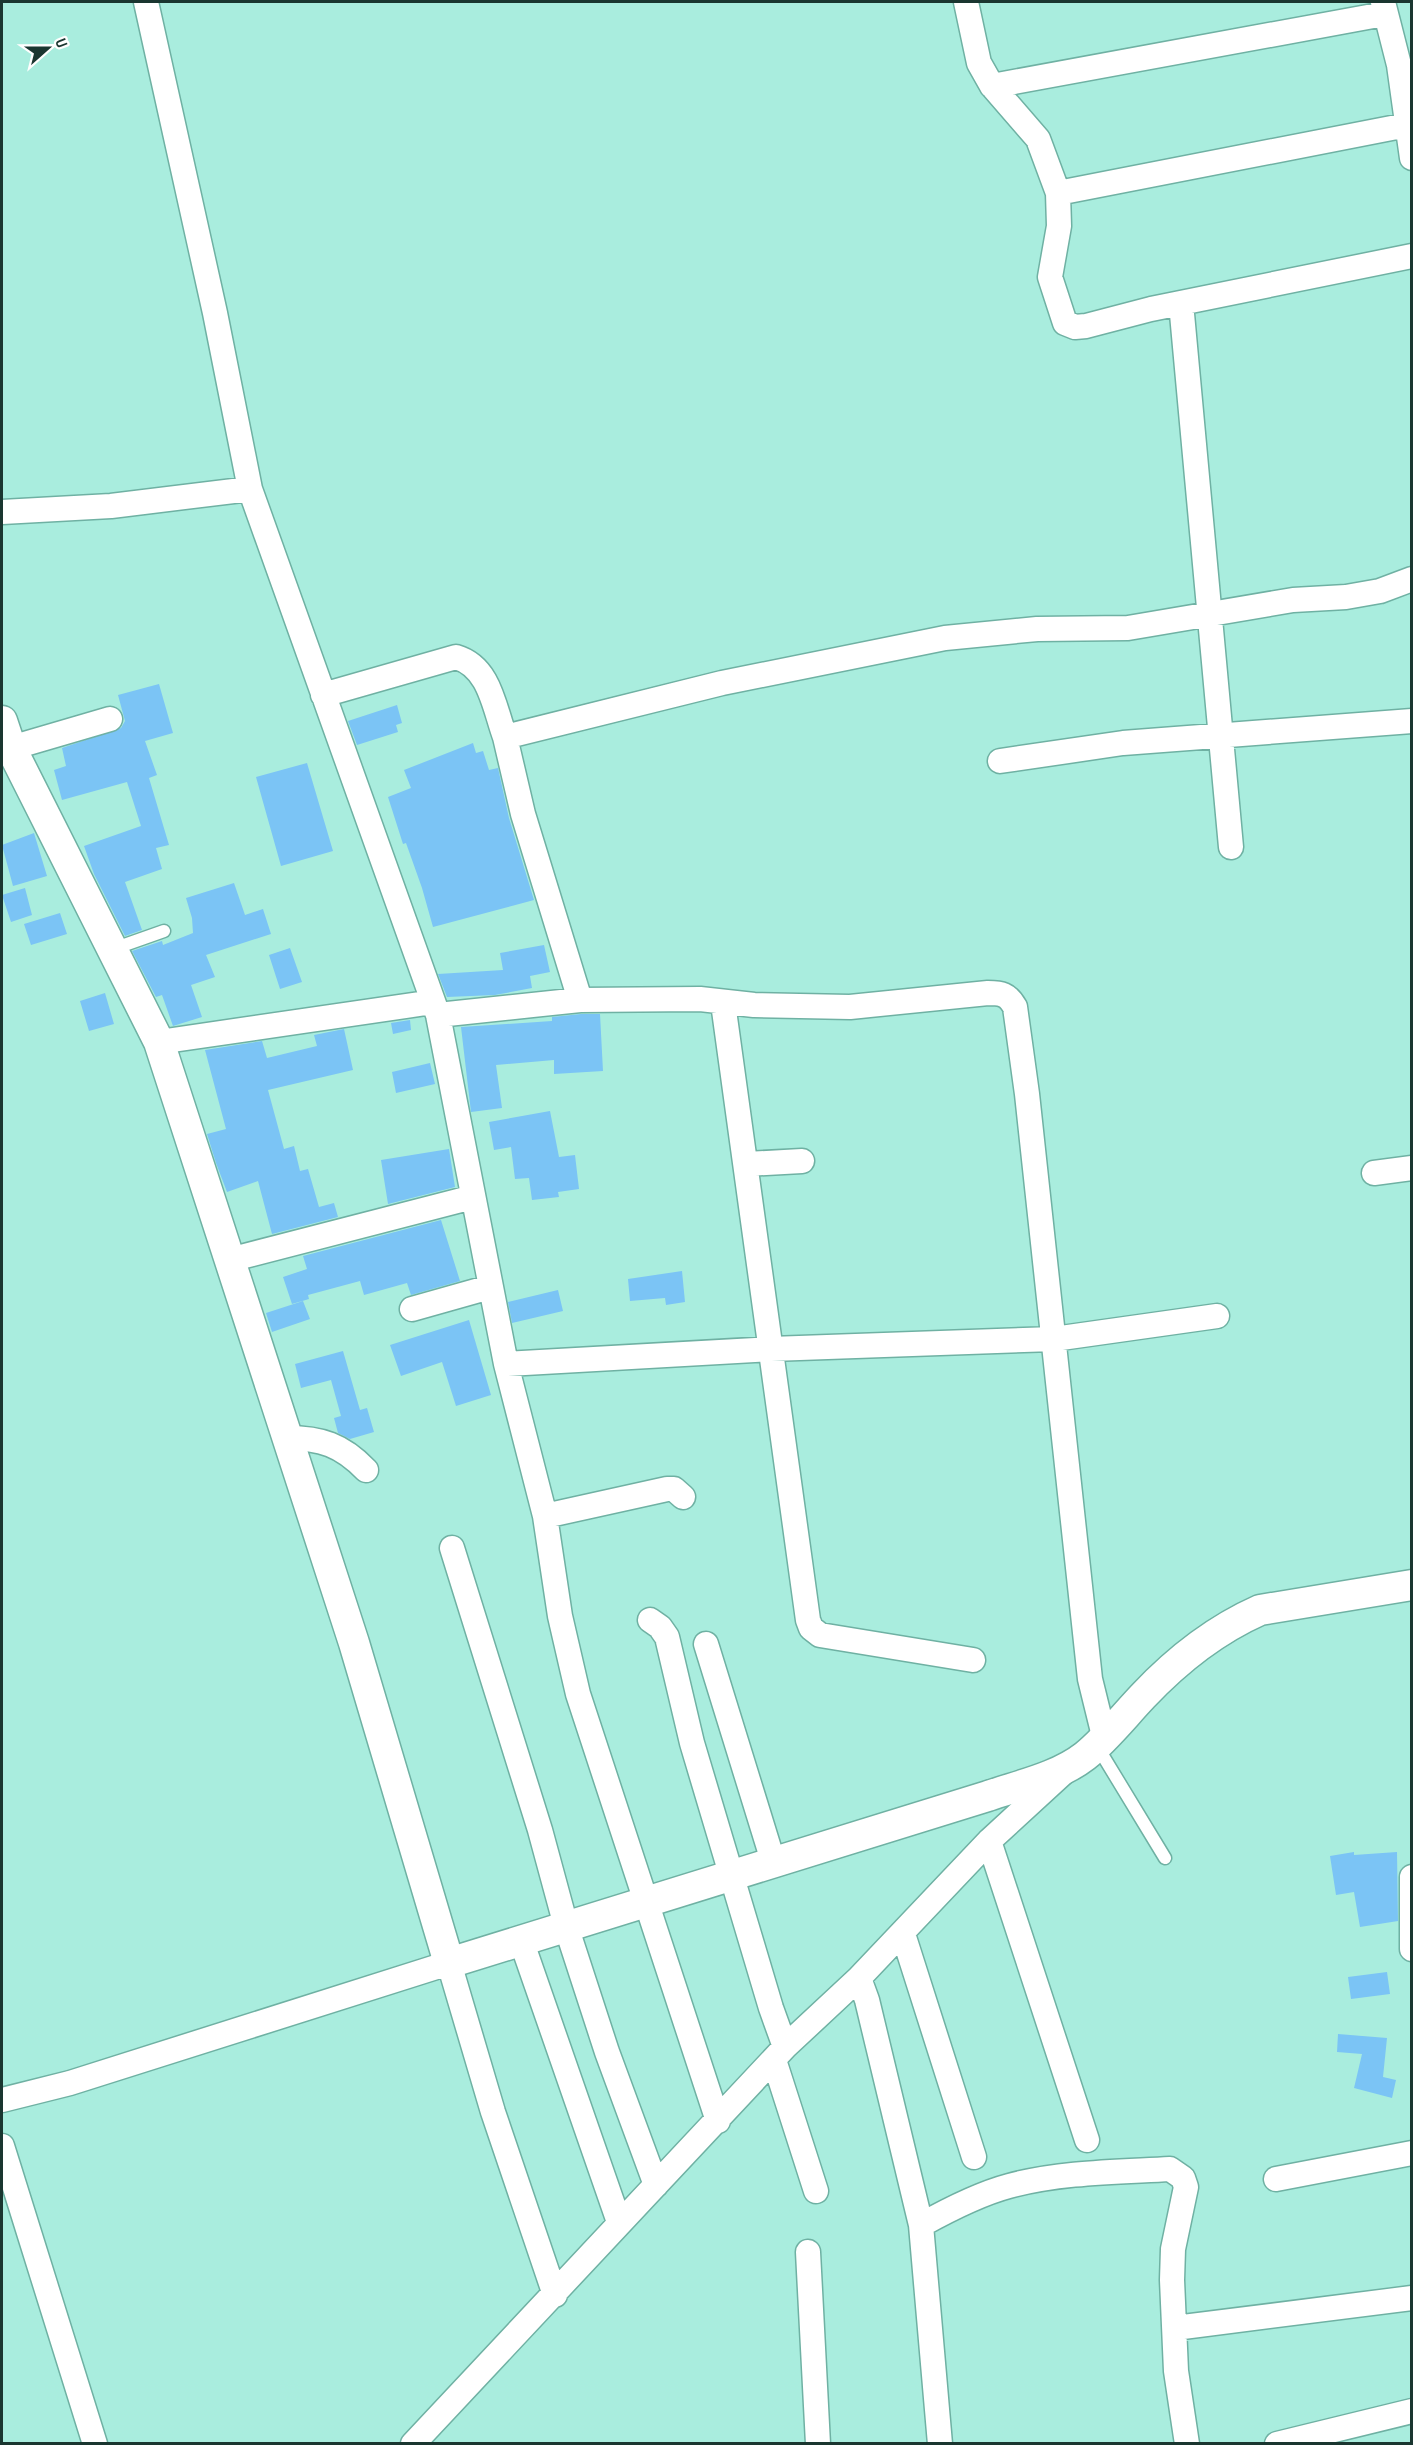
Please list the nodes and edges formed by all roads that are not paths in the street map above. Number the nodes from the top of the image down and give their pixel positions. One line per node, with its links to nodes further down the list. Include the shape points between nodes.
1 (146, 2): 10 (street)
2 (966, 2): 4 (street, via 978,63)
3 (1383, 8): 4 (street); 5 (street, via 1399,65)
4 (992, 86): 7 (street, via 1038,139)
5 (1407, 125): 6 (street); 7 (street)
6 (1412, 158)
7 (1058, 193): 9 (street, via 1059,226 1050,277 1065,324 1086,326)
8 (1412, 256): 9 (street)
9 (1181, 303): 13 (street)
10 (250, 489): 11 (street, via 111,506); 14 (street)
11 (2, 512)
12 (1412, 579): 13 (street, via 1380,591 1346,597 1293,600)
13 (1208, 614): 18 (street, via 1128,628 1026,630 945,638 733,681); 19 (street)
14 (323, 695): 18 (street, via 456,657 470,661 483,677); 26 (street)
15 (110, 719): 17 (street)
16 (1412, 721): 19 (street)
17 (6, 734): 23 (street)
18 (505, 737): 24 (street, via 523,814)
19 (1220, 737): 20 (street, via 1123,743); 21 (street)
20 (1000, 761)
21 (1231, 847)
22 (165, 931): 23 (lane)
23 (113, 950): 27 (street)
24 (580, 1000): 25 (street, via 674,998); 26 (street)
25 (723, 1003): 29 (street); 37 (street, via 850,1007 988,993 1003,993 1011,999 1027,1094)
26 (436, 1008): 27 (street); 32 (street)
27 (159, 1042): 33 (street)
28 (802, 1161): 29 (street)
29 (746, 1164): 38 (street)
30 (1412, 1168): 31 (street)
31 (1374, 1173)
32 (473, 1197): 33 (street); 34 (street)
33 (229, 1260): 40 (street)
34 (490, 1287): 35 (street); 39 (street)
35 (412, 1309)
36 (1217, 1317): 37 (street)
37 (1054, 1339): 38 (street); 49 (street)
38 (771, 1349): 39 (street); 48 (street, via 811,1628 820,1635)
39 (506, 1364): 43 (street)
40 (287, 1438): 41 (street, via 312,1438 332,1445 353,1456); 61 (street, via 361,1665)
41 (366, 1470)
42 (683, 1497): 43 (street, via 674,1489 667,1489)
43 (545, 1516): 56 (street, via 555,1593 578,1694)
44 (452, 1548): 57 (street)
45 (1404, 1586): 49 (street, via 1260,1610 1222,1629 1190,1652)
46 (650, 1620): 54 (street, via 667,1637 692,1743)
47 (706, 1644): 53 (street)
48 (972, 1660)
49 (1100, 1740): 50 (street); 52 (lane)
50 (1070, 1766): 51 (street); 53 (street, via 988,1796)
51 (989, 1841): 58 (street); 66 (street)
52 (1165, 1858)
53 (773, 1861): 54 (street)
54 (731, 1875): 56 (street); 63 (street)
55 (1412, 1876): 60 (street)
56 (646, 1901): 57 (street); 65 (street)
57 (566, 1926): 59 (street); 71 (street)
58 (903, 1934): 62 (street); 69 (street)
59 (521, 1940): 61 (street); 73 (street)
60 (1412, 1950)
61 (449, 1962): 64 (street, via 70,2083); 76 (street, via 493,2112)
62 (859, 1978): 63 (street); 74 (street)
63 (780, 2054): 65 (street); 72 (street)
64 (2, 2100)
65 (718, 2121): 71 (street)
66 (1087, 2140)
67 (2, 2146): 80 (street)
68 (1412, 2153): 70 (street)
69 (974, 2157)
70 (1276, 2179)
71 (656, 2185): 73 (street)
72 (816, 2191)
73 (620, 2222): 76 (street)
74 (920, 2223): 78 (street, via 1009,2186 1074,2174 1170,2169 1179,2173 1186,2187 1173,2249); 83 (street)
75 (808, 2252): 82 (street)
76 (555, 2295): 81 (street)
77 (1412, 2298): 78 (street)
78 (1175, 2328): 84 (street)
79 (1412, 2411): 85 (street)
80 (95, 2444)
81 (413, 2444)
82 (818, 2444)
83 (940, 2444)
84 (1187, 2444)
85 (1277, 2444)

